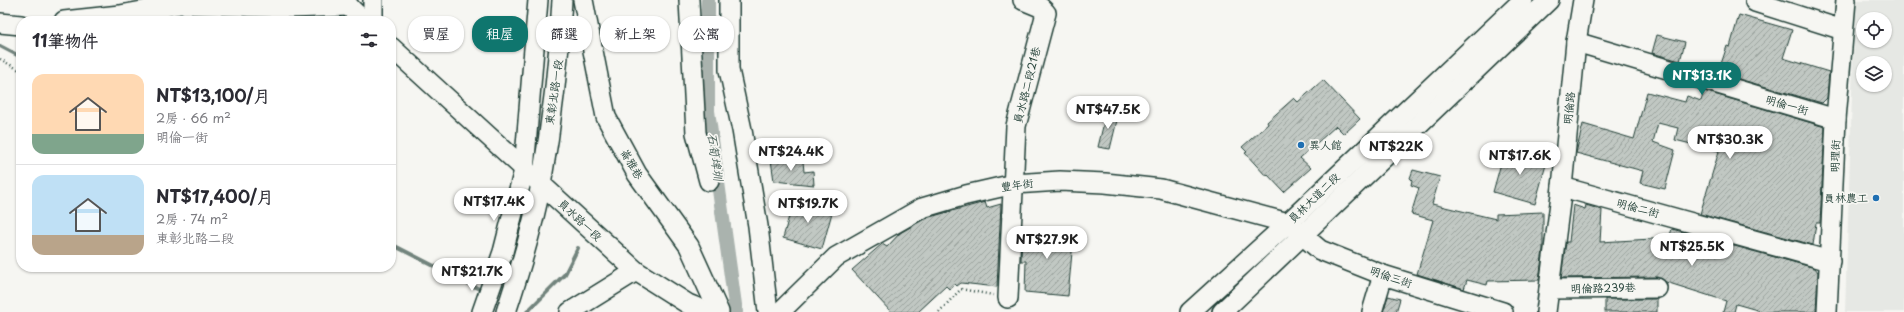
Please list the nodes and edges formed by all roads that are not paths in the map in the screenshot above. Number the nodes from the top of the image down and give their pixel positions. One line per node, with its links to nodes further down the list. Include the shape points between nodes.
1 (373, 0): 16 (street)
2 (538, 0): 23 (street, 東彰北路一段)
3 (562, 0): 25 (street, 東彰北路一段, via 559,52)
4 (583, 0): 40 (street, 崙雅巷, via 606,117 637,174 689,246)
5 (689, 0): 24 (street, via 696,133)
6 (729, 0): 41 (street, via 729,70 758,226)
7 (1024, 0): 26 (street, 員水路二段21巷, via 1040,7 1046,13 1016,126)
8 (1524, 0): 28 (street, 員林大道二段)
9 (1549, 0): 29 (street, 員林大道二段)
10 (1583, 0): 20 (street, 明倫路)
11 (1846, 0): 19 (street, 明理街)
12 (1755, 2): 19 (street)
13 (346, 3): 14 (street, via 290,8 181,4); 15 (street)
14 (111, 16)
15 (359, 16)
16 (373, 16)
17 (0, 23): 18 (street)
18 (16, 25)
19 (1843, 30): 22 (street, 明理街)
20 (1576, 42): 22 (street, 明倫一街); 27 (street, 明倫路)
21 (396, 52): 23 (street, 員水路一段)
22 (1836, 119): 30 (street, 明理街)
23 (524, 170): 25 (street, 員水路一段); 36 (street, 東彰北路一段, via 503,252)
24 (709, 181)
25 (541, 184): 31 (street, 員水路一段); 37 (street, 東彰北路一段, via 523,258)
26 (1014, 184): 28 (street, 豐年街, via 1060,181 1161,189); 35 (street, 員水路二段21巷); 42 (street, 豐年街, via 922,208 836,257)
27 (1562, 187): 30 (street, 明倫二街); 34 (street, 明倫路)
28 (1288, 222): 29 (street, 明倫三街); 43 (street, 員林大道二段)
29 (1303, 235): 32 (street, 明倫三街, via 1320,250); 44 (street, 員林大道二段)
30 (1830, 262): 48 (street, 明理街)
31 (636, 272): 38 (street); 39 (street, 員水路一段, via 688,304)
32 (1384, 275): 45 (street); 46 (street, 明倫三街)
33 (1657, 288): 34 (street, 明倫路239巷)
34 (1549, 289): 47 (street, 明倫路)
35 (1008, 298)
36 (482, 311)
37 (506, 312)
38 (570, 312)
39 (708, 312)
40 (719, 312)
41 (768, 312)
42 (780, 312)
43 (1190, 312)
44 (1222, 312)
45 (1372, 312)
46 (1504, 312)
47 (1546, 312)
48 (1827, 312)

